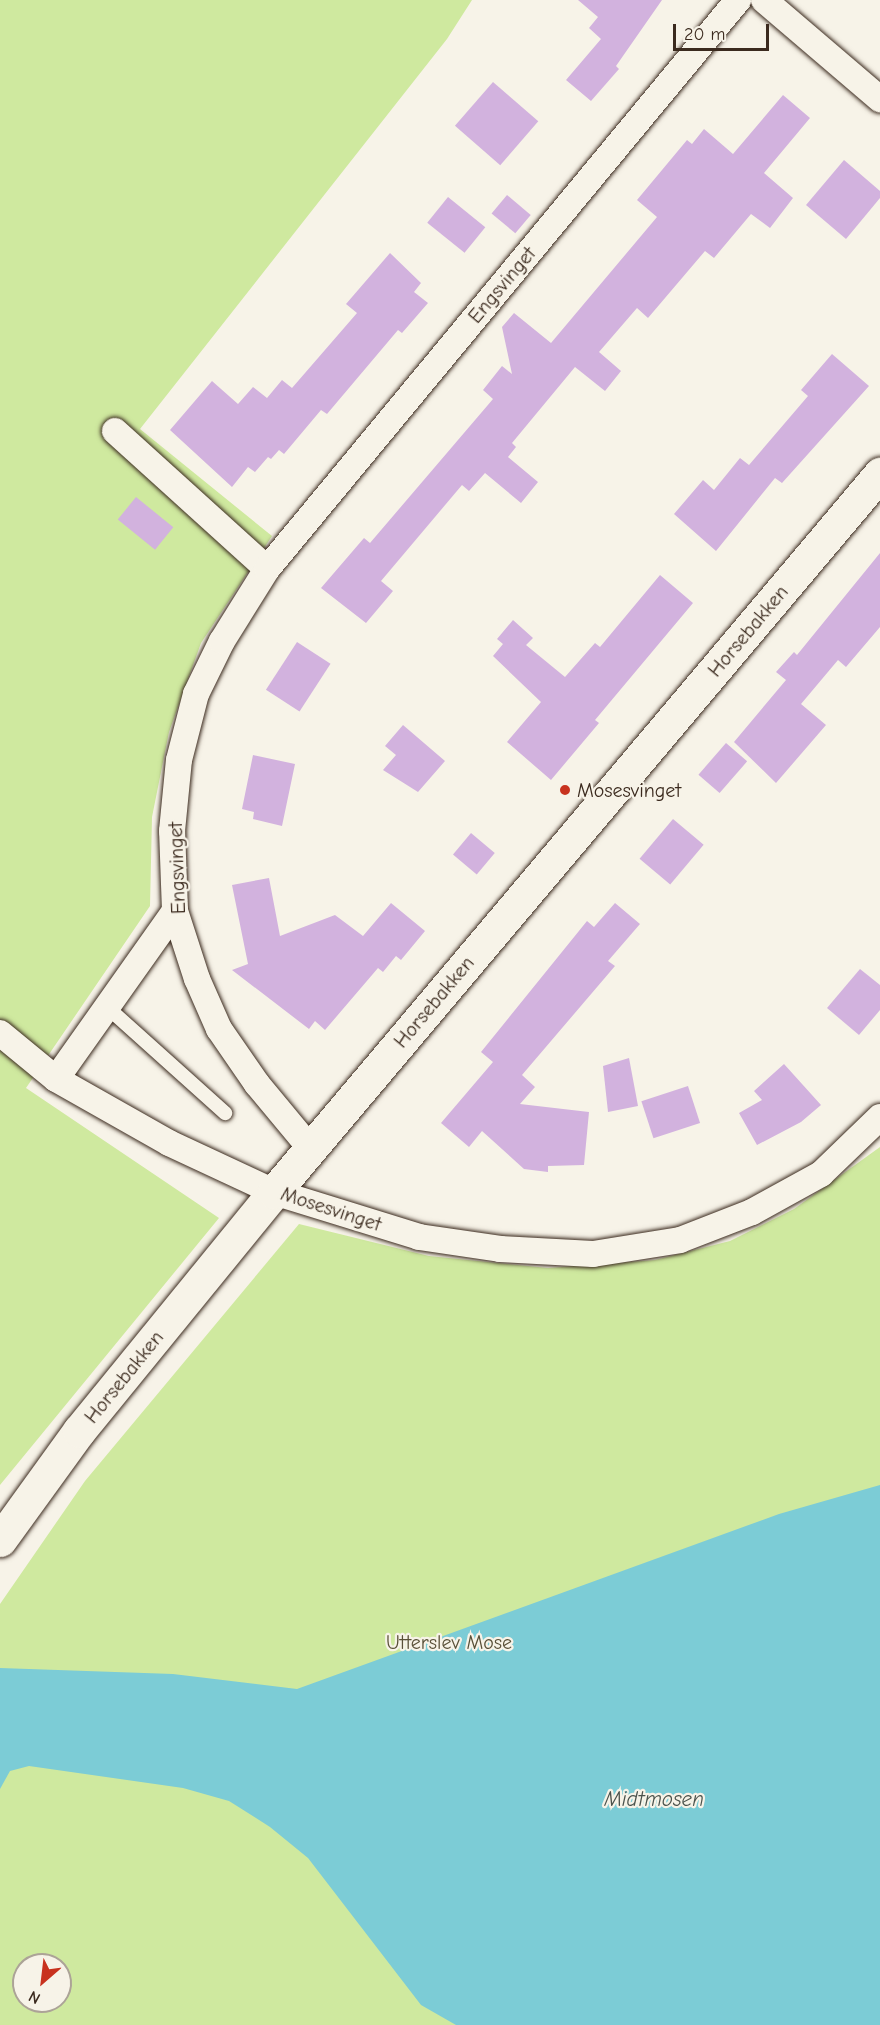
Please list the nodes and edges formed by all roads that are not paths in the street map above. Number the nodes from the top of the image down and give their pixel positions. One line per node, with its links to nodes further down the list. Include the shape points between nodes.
1 (738, 0): 6 (street, Engsvinget)
2 (764, 0): 3 (street)
3 (880, 99)
4 (115, 431): 6 (street)
5 (880, 474): 13 (street, Horsebakken)
6 (267, 569): 7 (street, Engsvinget, via 222,641 196,694 179,760 172,831)
7 (175, 910): 8 (street); 13 (street, Engsvinget, via 196,979 219,1029 256,1084)
8 (107, 1007): 10 (street); 11 (lane)
9 (0, 1033): 10 (street, Mosesvinget)
10 (56, 1079): 14 (street, Mosesvinget, via 169,1143)
11 (225, 1113)
12 (880, 1117): 14 (street, Mosesvinget, via 821,1174 752,1212 680,1240 593,1254 500,1249 419,1236)
13 (311, 1149): 14 (street, Horsebakken)
14 (274, 1192): 15 (street, Horsebakken, via 79,1431)
15 (0, 1540)

